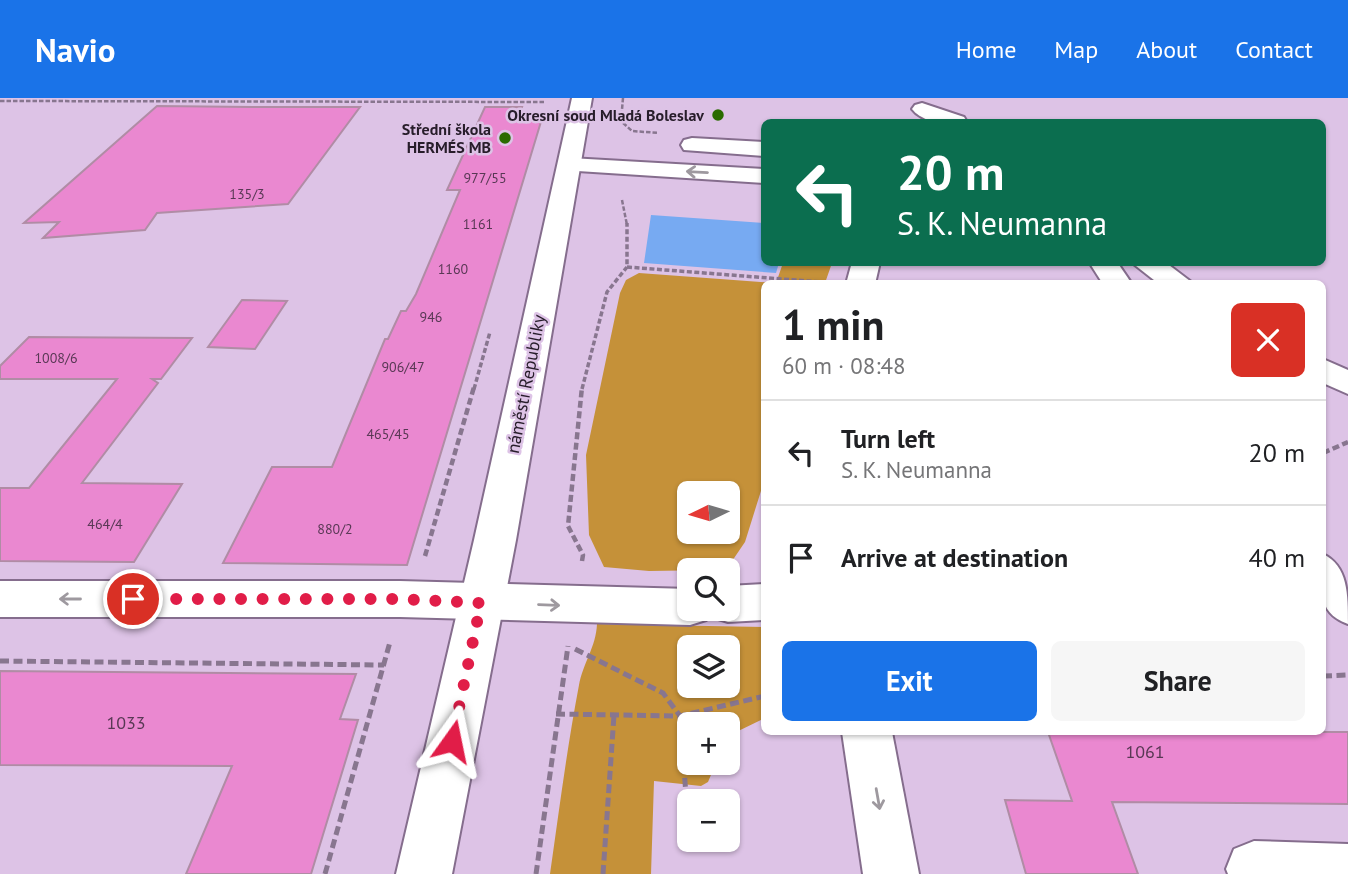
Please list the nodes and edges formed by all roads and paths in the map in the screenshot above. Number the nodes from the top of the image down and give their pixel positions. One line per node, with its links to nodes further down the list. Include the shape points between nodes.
1 (623, 98): 6 (path, via 621,121)
2 (564, 100): 3 (path); 9 (street, náměstí Republiky)
3 (0, 101)
4 (922, 110): 5 (street)
5 (948, 119)
6 (631, 139): 9 (street)
7 (667, 146): 8 (street)
8 (761, 149)
9 (572, 156): 10 (street, one-way to 9); 26 (street, náměstí Republiky)
10 (761, 176)
11 (620, 195): 13 (path, via 627,220)
12 (1151, 266): 15 (street)
13 (627, 267): 14 (path); 21 (path, via 607,292 583,382 568,526)
14 (796, 280)
15 (1174, 280)
16 (492, 325): 24 (path, via 421,569 406,573)
17 (1326, 371): 18 (street)
18 (1348, 384)
19 (1348, 442): 20 (path)
20 (1326, 452)
21 (583, 555)
22 (1326, 575): 28 (street)
23 (0, 599): 24 (street, one-way to 23)
24 (400, 599): 26 (street); 33 (path)
25 (761, 602): 27 (street)
26 (481, 603): 29 (street, one-way to 29); 45 (street, náměstí Republiky)
27 (740, 603)
28 (1348, 606)
29 (677, 607)
30 (1326, 620): 31 (street)
31 (1348, 620)
32 (0, 661): 33 (path)
33 (384, 665): 44 (path)
34 (1348, 675): 35 (path)
35 (1326, 676)
36 (761, 697): 38 (path)
37 (677, 712): 39 (path, via 663,693 568,646)
38 (697, 712)
39 (556, 715): 40 (path); 46 (path)
40 (614, 715): 41 (path); 47 (path)
41 (677, 716)
42 (868, 735): 48 (street, one-way to 48)
43 (1348, 872): 49 (street, via 1254,869)
44 (325, 874)
45 (424, 874)
46 (536, 874)
47 (603, 874)
48 (891, 874)
49 (1256, 874)

